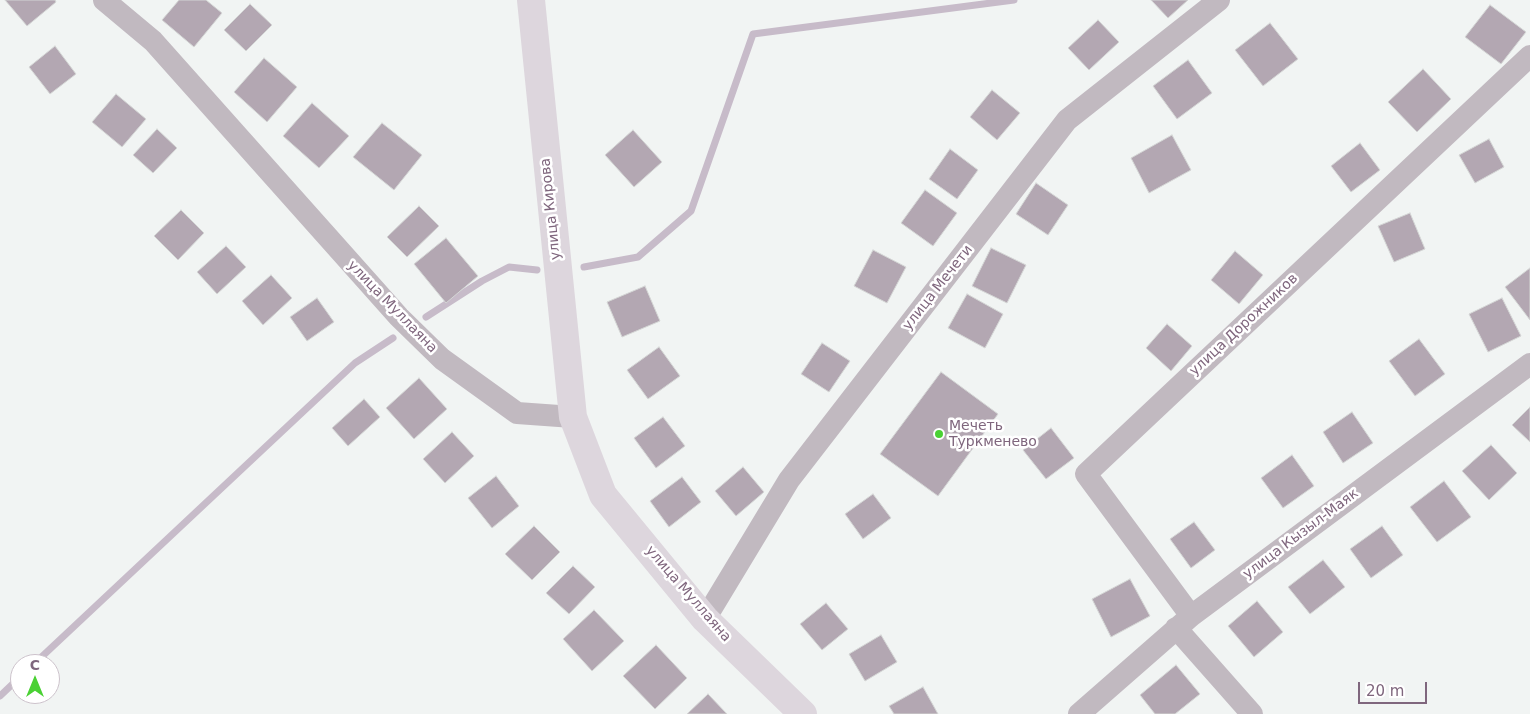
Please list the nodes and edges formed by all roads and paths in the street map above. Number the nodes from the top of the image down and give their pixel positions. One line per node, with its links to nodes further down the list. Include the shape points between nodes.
1 (104, 0): 6 (street, улица Муллаяна, via 152,42 398,317 442,359 517,413)
2 (531, 0): 6 (main road, улица Кирова)
3 (1219, 0): 7 (street, улица Мечети, via 1067,120 789,480)
4 (1530, 56): 8 (street, улица Дорожников, via 1086,474)
5 (1530, 364): 8 (street, улица Кызыл-Маяк)
6 (573, 417): 7 (main road, улица Муллаяна, via 603,495)
7 (705, 619): 9 (main road, улица Муллаяна)
8 (1184, 622): 10 (street, улица Кызыл-Маяк); 11 (street, улица Дорожников)
9 (804, 714)
10 (1079, 714)
11 (1252, 714)

